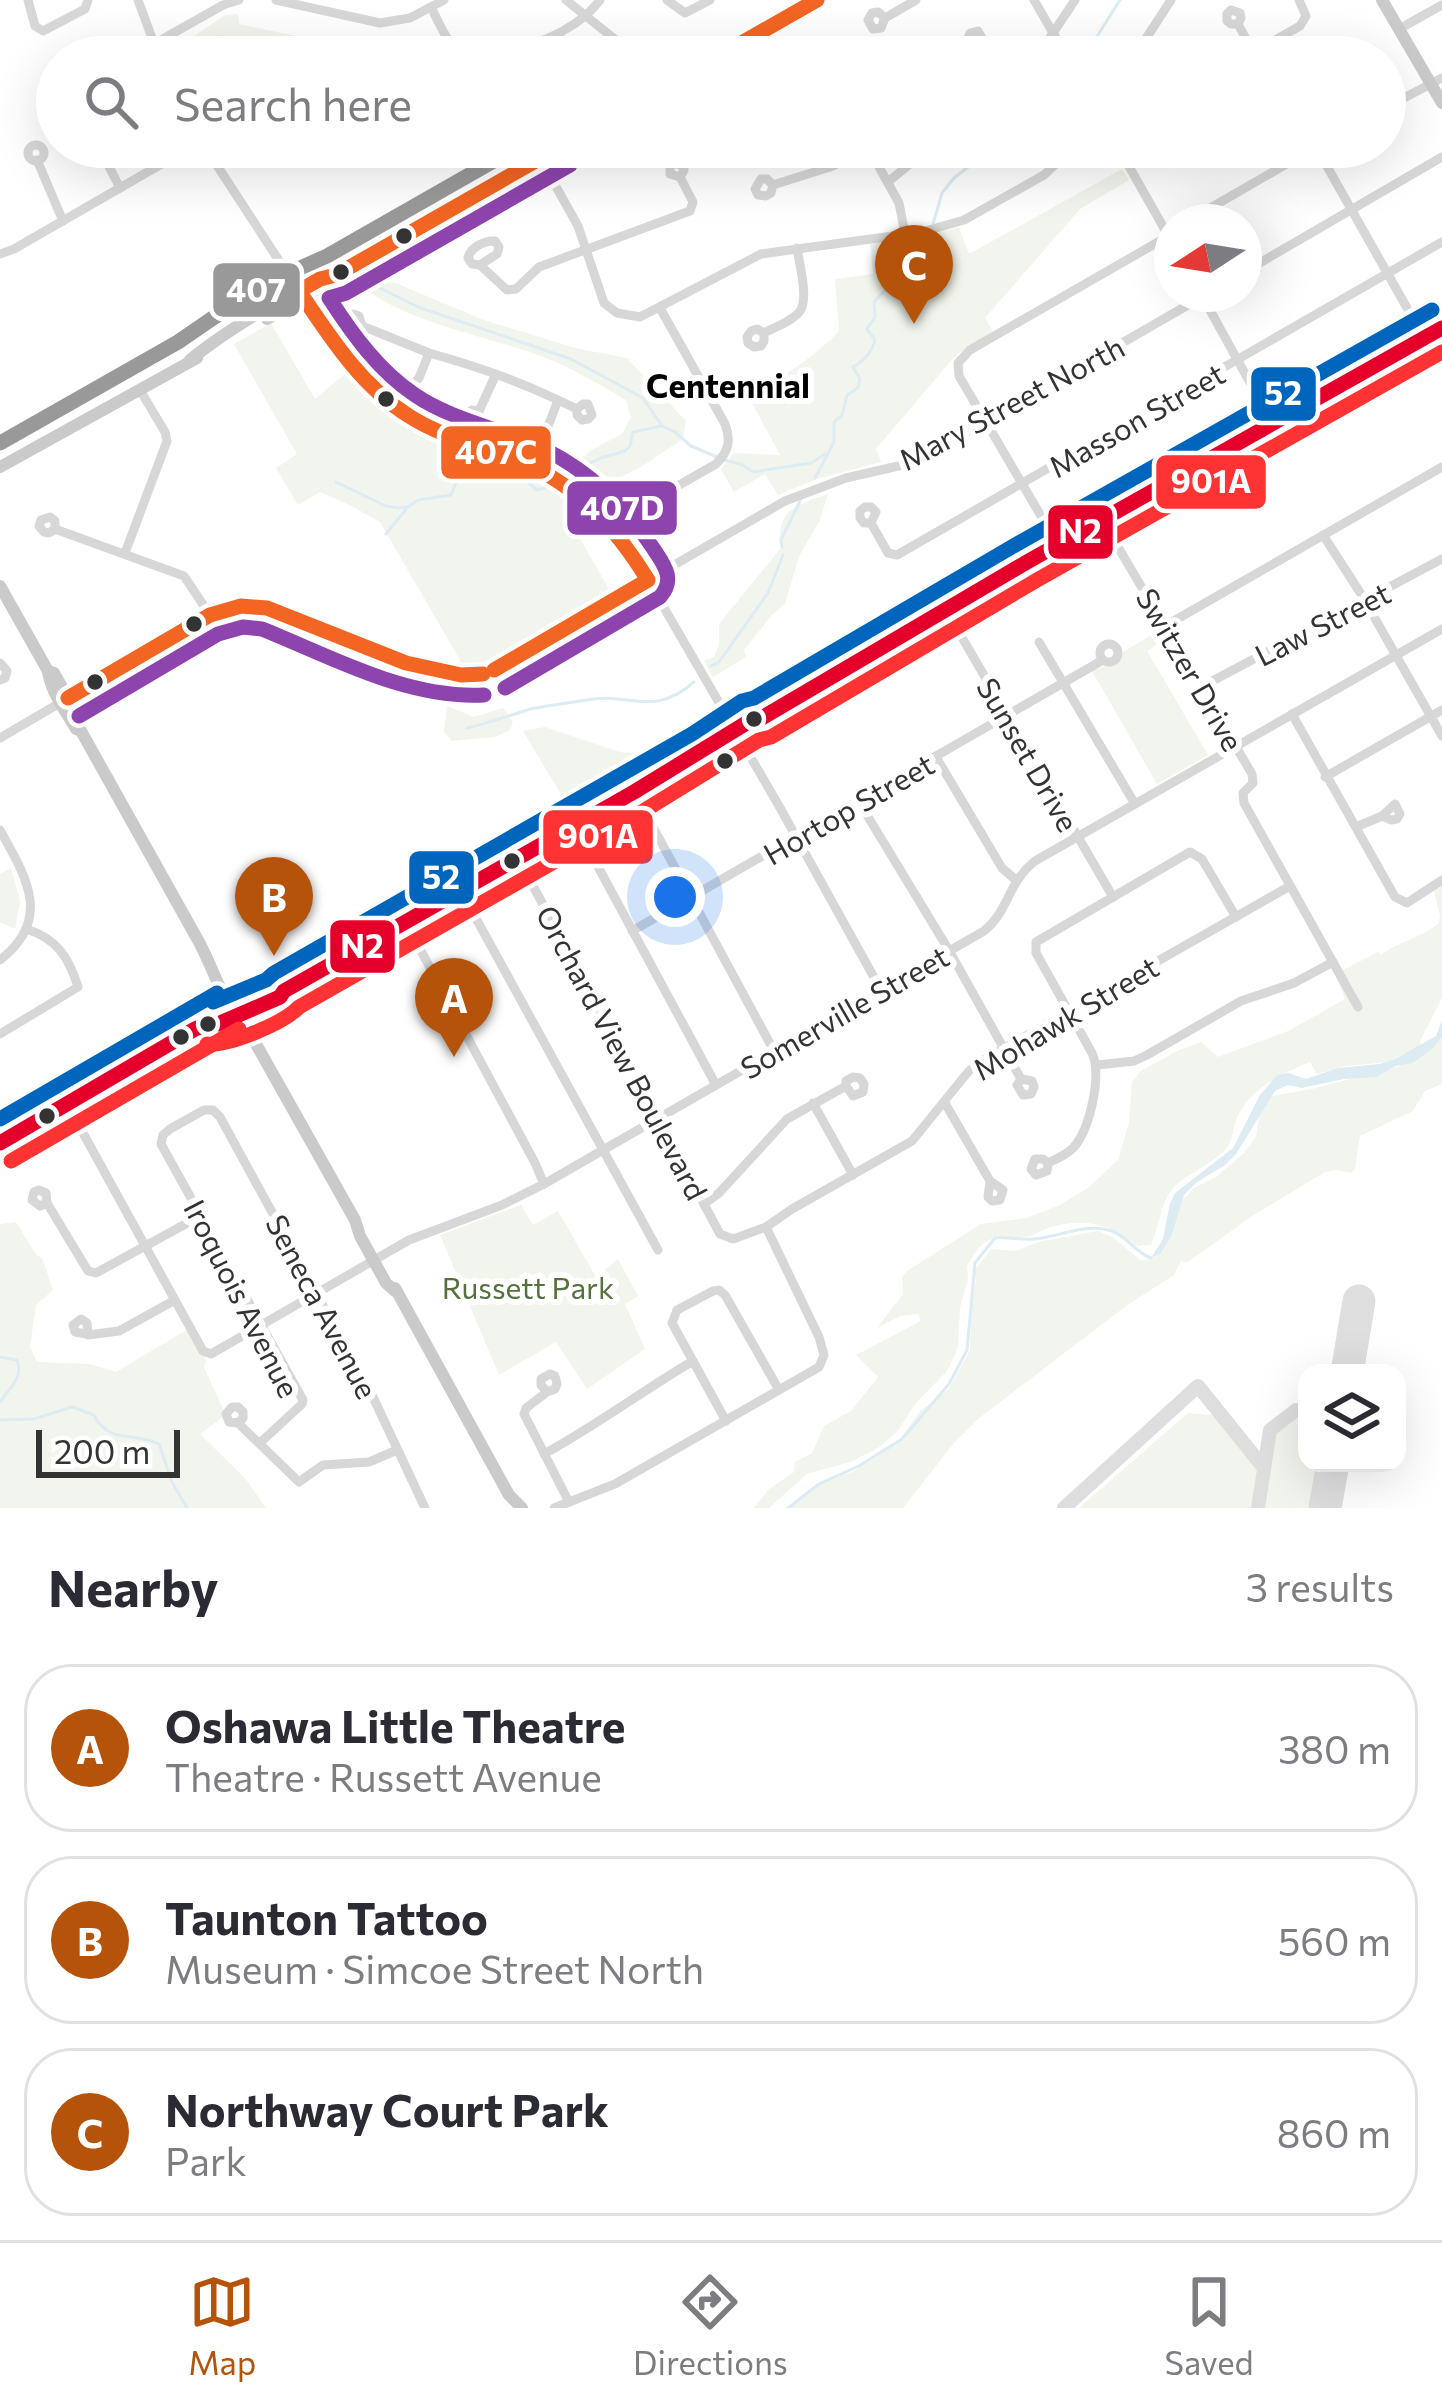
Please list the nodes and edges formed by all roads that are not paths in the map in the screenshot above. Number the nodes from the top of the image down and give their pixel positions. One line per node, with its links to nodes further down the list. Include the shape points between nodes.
1 (28, 0): 2 (street, via 43,31)
2 (88, 0)
3 (138, 0): 25 (street)
4 (239, 0): 26 (street)
5 (276, 0): 19 (street, via 380,23)
6 (444, 0): 19 (street)
7 (566, 0): 20 (street)
8 (600, 0): 20 (street)
9 (668, 0): 10 (street, via 685,13)
10 (710, 0)
11 (817, 0): 30 (main road)
12 (916, 0): 21 (street)
13 (1034, 0): 24 (street)
14 (1076, 0): 24 (street)
15 (1171, 0): 33 (street)
16 (1299, 0): 35 (street, via 1304,21)
17 (1382, 0): 23 (main road)
18 (1442, 4): 23 (street)
19 (431, 8): 27 (street)
20 (587, 16): 28 (street); 29 (street)
21 (885, 18)
22 (1238, 24): 34 (street)
23 (1399, 29): 36 (main road)
24 (1053, 33): 31 (street); 32 (street)
25 (151, 36)
26 (168, 36)
27 (445, 36)
28 (551, 36)
29 (611, 36)
30 (754, 36)
31 (1051, 36)
32 (1055, 36)
33 (1148, 36)
34 (1243, 36)
35 (1280, 36)
36 (1404, 36)
37 (1406, 39): 38 (main road)
38 (1437, 81): 39 (street); 40 (main road)
39 (1406, 97)
40 (1442, 103)
41 (1442, 157): 61 (street)
42 (40, 168): 62 (street)
43 (110, 168): 58 (street)
44 (155, 168): 58 (street)
45 (219, 168): 72 (street)
46 (523, 168): 72 (main road)
47 (546, 168): 66 (street)
48 (827, 168): 57 (street)
49 (881, 168): 56 (street)
50 (905, 168): 56 (street)
51 (1052, 168): 63 (street, via 974,216)
52 (1130, 168): 60 (street)
53 (1280, 168): 59 (street)
54 (1328, 168): 61 (street)
55 (680, 177): 66 (street, via 690,211)
56 (889, 181): 63 (street)
57 (773, 185)
58 (120, 188): 62 (street)
59 (1217, 204)
60 (1154, 209)
61 (1352, 209): 69 (street); 71 (street)
62 (62, 221): 68 (street)
63 (904, 234): 67 (street)
64 (1442, 242): 71 (street, Masson Street)
65 (1154, 247): 88 (street, via 970,350 959,376)
66 (586, 248): 70 (street, via 539,267 511,291); 73 (street, via 604,303 617,314)
67 (797, 248): 73 (street, via 744,261); 78 (street, via 803,305)
68 (0, 254)
69 (1262, 262)
70 (480, 265)
71 (1388, 272): 79 (street); 81 (street, Masson Street)
72 (302, 294): 83 (main road); 85 (street, via 355,372)
73 (660, 308): 96 (street, via 725,424 728,448 716,464)
74 (1174, 312): 88 (street, Mary Street North)
75 (1212, 312): 81 (street)
76 (362, 326): 80 (street)
77 (1442, 328): 79 (main road)
78 (764, 333)
79 (1424, 338): 89 (main road)
80 (429, 353): 82 (street); 85 (street)
81 (1238, 360): 89 (street); 93 (street, Masson Street)
82 (496, 374): 84 (street); 87 (street)
83 (140, 390): 91 (main road); 100 (street, via 167,441)
84 (558, 400): 86 (street); 90 (street)
85 (393, 406): 90 (street)
86 (577, 409)
87 (479, 411)
88 (985, 421): 93 (street); 102 (street, Mary Street North, via 907,464 785,501)
89 (1273, 424): 94 (main road)
90 (533, 466): 96 (street)
91 (0, 467)
92 (1442, 467): 98 (street)
93 (1022, 485): 95 (street, Masson Street, via 892,556); 99 (street)
94 (1102, 520): 99 (main road); 107 (street, Switzer Drive)
95 (871, 523)
96 (611, 524): 102 (street)
97 (55, 529): 100 (street)
98 (1323, 535): 104 (street); 107 (street)
99 (1058, 545): 105 (main road)
100 (125, 553): 106 (street, via 187,578)
101 (1442, 560): 104 (street, Law Street)
102 (648, 580): 106 (street, Mary Street North, via 494,670 463,677 259,606); 121 (street)
103 (0, 586): 116 (main road)
104 (1364, 600): 110 (street); 115 (street, Law Street)
105 (946, 610): 120 (street, Sunset Drive); 121 (main road)
106 (210, 616): 116 (street)
107 (1165, 626): 115 (street, Switzer Drive)
108 (1442, 629): 110 (street, Somerville Street)
109 (1039, 642): 114 (street)
110 (1396, 655): 118 (street, Somerville Street); 119 (street)
111 (1103, 660): 114 (street, Hortop Street)
112 (0, 664): 113 (street, via 7,671)
113 (0, 680)
114 (1064, 685): 120 (street, Hortop Street); 129 (street)
115 (1201, 686): 124 (street, Switzer Drive)
116 (65, 700): 123 (street); 152 (main road)
117 (1442, 710): 119 (street)
118 (1292, 714): 124 (street, Somerville Street); 126 (street)
119 (1431, 716): 122 (street); 126 (street)
120 (1008, 717): 125 (street, Hortop Street); 134 (street, Sunset Drive)
121 (736, 733): 127 (main road); 135 (street)
122 (1442, 736)
123 (0, 738)
124 (1236, 746): 129 (street, Somerville Street); 139 (street, Switzer Drive, via 1254,781 1244,802)
125 (936, 758): 128 (street, Hortop Street); 137 (street)
126 (1325, 777): 132 (street)
127 (634, 792): 131 (main road); 142 (street)
128 (859, 802): 135 (street, Hortop Street); 147 (street)
129 (1135, 804): 134 (street, Somerville Street)
130 (1382, 816): 132 (street)
131 (576, 826): 136 (main road); 146 (street)
132 (1356, 827): 138 (street, via 1402,902)
133 (0, 830): 145 (street, via 31,891)
134 (1078, 836): 137 (street, Somerville Street); 141 (street, Sunset Drive)
135 (796, 838): 142 (street, Hortop Street); 150 (street)
136 (518, 858): 140 (main road); 165 (street, Orchard View Boulevard)
137 (1016, 880): 147 (street, Somerville Street, via 995,922)
138 (1442, 880)
139 (1290, 886): 143 (street, Mohawk Street); 149 (street, Switzer Drive)
140 (461, 891): 144 (main road); 167 (street)
141 (1113, 897): 143 (street, via 1190,852); 153 (street, via 1036,942)
142 (692, 898): 146 (street, Hortop Street); 156 (street)
143 (1236, 917): 153 (street, Mohawk Street)
144 (406, 923): 152 (main road); 171 (street)
145 (26, 928): 148 (street); 154 (street, via 54,941 78,987)
146 (632, 932): 159 (street)
147 (949, 951): 150 (street, Somerville Street); 155 (street)
148 (0, 960)
149 (1334, 962): 151 (street, Switzer Drive); 157 (street, via 1241,1001 1134,1061)
150 (881, 990): 156 (street, Somerville Street)
151 (1358, 1007)
152 (238, 1011): 163 (main road); 179 (main road)
153 (1069, 1012): 155 (street, Mohawk Street); 157 (street)
154 (0, 1034)
155 (1005, 1049): 158 (street); 162 (street, Mohawk Street, via 968,1072)
156 (774, 1051): 159 (street, Somerville Street)
157 (1097, 1065): 168 (street, via 1082,1136)
158 (1021, 1078)
159 (716, 1085): 165 (street, Somerville Street)
160 (846, 1086): 161 (street)
161 (813, 1103): 169 (street); 173 (street)
162 (945, 1103): 169 (street, Mohawk Street, via 912,1141); 170 (street)
163 (67, 1104): 166 (main road); 177 (street)
164 (213, 1110): 174 (street, Iroquois Avenue, via 170,1129 161,1144); 180 (street, Seneca Avenue)
165 (658, 1118): 167 (street, Somerville Street); 173 (street, Orchard View Boulevard)
166 (0, 1143)
167 (602, 1150): 171 (street, Somerville Street); 178 (street)
168 (1048, 1163)
169 (853, 1175): 175 (street, Mohawk Street)
170 (990, 1181)
171 (544, 1184): 179 (street, Somerville Street)
172 (47, 1203): 177 (street, via 92,1273)
173 (705, 1203): 176 (street, Orchard View Boulevard, via 721,1234)
174 (202, 1215): 177 (street); 182 (street, Iroquois Avenue)
175 (766, 1227): 176 (street, Mohawk Street); 185 (street, via 824,1355 819,1367)
176 (733, 1239)
177 (146, 1246): 181 (street)
178 (658, 1250)
179 (377, 1259): 180 (street, Somerville Street); 192 (main road)
180 (318, 1292): 182 (street, Somerville Street); 190 (street, Seneca Avenue)
181 (176, 1300): 182 (street, Somerville Street, via 203,1352); 183 (street, via 123,1330)
182 (262, 1324): 189 (street, Iroquois Avenue, via 302,1404)
183 (86, 1334)
184 (693, 1361): 185 (street, via 672,1319 719,1290); 187 (street); 191 (street)
185 (779, 1390): 187 (street)
186 (547, 1392): 191 (street, via 524,1411)
187 (726, 1421): 193 (street)
188 (238, 1423): 189 (street)
189 (261, 1442): 190 (street, via 299,1482 323,1466)
190 (397, 1450): 194 (street, Seneca Avenue)
191 (544, 1454): 193 (street)
192 (510, 1501): 195 (main road)
193 (569, 1502): 196 (street)
194 (424, 1508)
195 (522, 1508)
196 (554, 1508)

